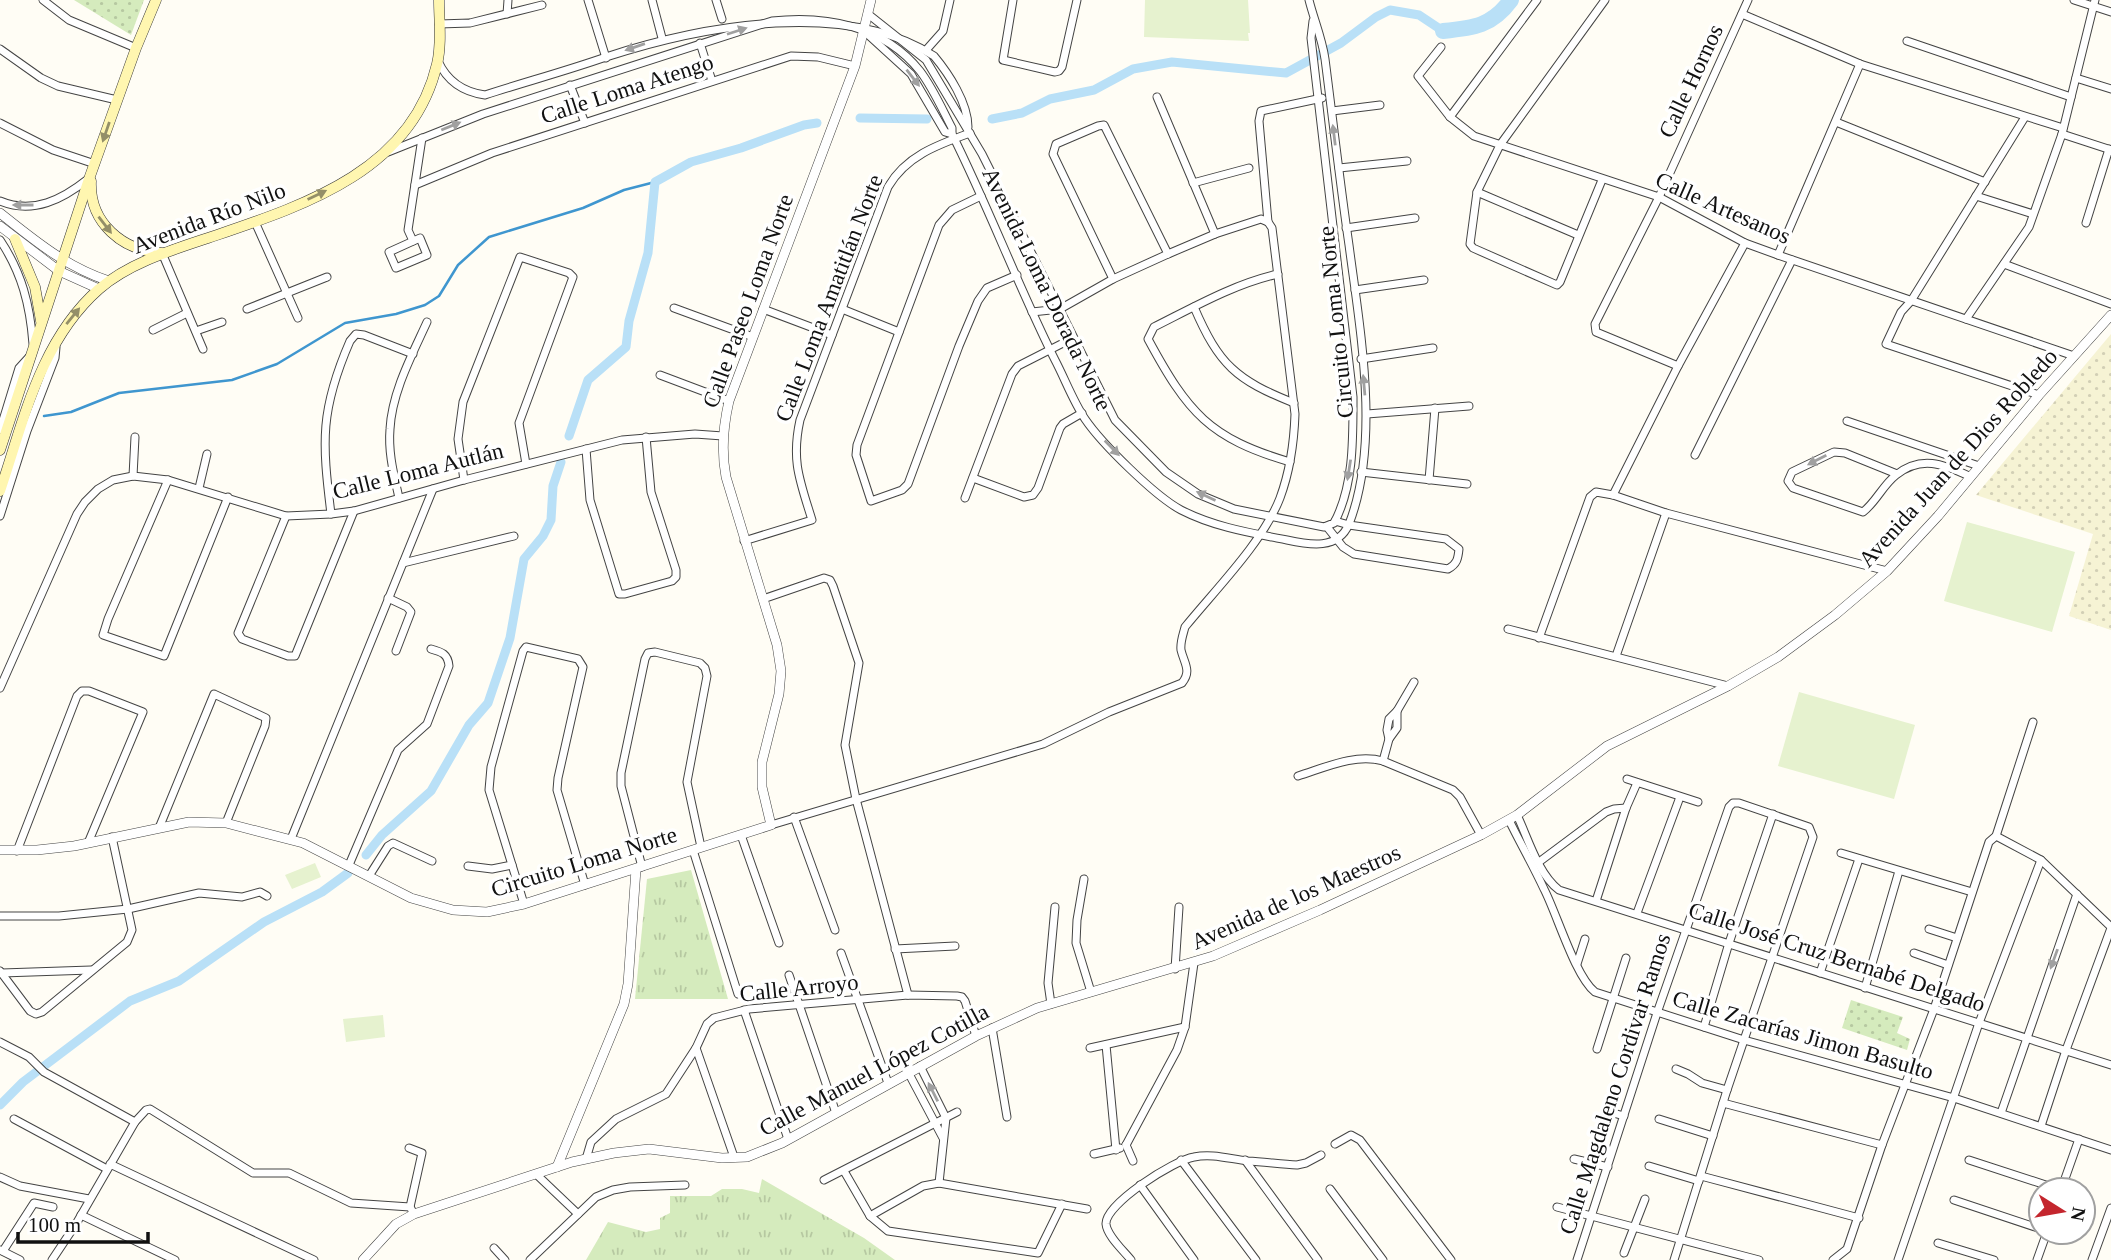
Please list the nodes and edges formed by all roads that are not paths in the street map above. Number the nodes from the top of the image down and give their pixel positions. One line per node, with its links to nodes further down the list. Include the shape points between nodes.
1 (43, 0): 35 (street, via 69,20)
2 (156, 0): 35 (main road)
3 (439, 0): 28 (main road, Avenida Río Nilo)
4 (508, 0): 21 (street)
5 (588, 0): 38 (street)
6 (652, 0): 31 (street)
7 (716, 0): 26 (street)
8 (872, 0): 22 (street, Calle Paseo Loma Norte)
9 (950, 0): 37 (street, via 943,31)
10 (1013, 0): 11 (street, via 1003,60 1059,71)
11 (1077, 0)
12 (1309, 0): 25 (street, Circuito Loma Norte)
13 (1605, 0): 62 (street)
14 (1748, 0): 23 (street, Calle Hornos)
15 (2074, 0): 16 (street)
16 (2094, 3): 20 (street); 42 (street)
17 (1534, 4): 53 (street)
18 (542, 5): 21 (street)
19 (855, 12): 22 (street, Avenida Loma Dorada Norte)
20 (2111, 12)
21 (507, 14): 28 (street, via 471,23)
22 (868, 14): 27 (street, Avenida Loma Dorada Norte); 29 (street, Calle Paseo Loma Norte); 58 (street, Avenida Loma Dorada Norte, via 926,60)
23 (1742, 14): 40 (street); 77 (street, Calle Hornos)
24 (735, 17): 26 (street)
25 (1313, 18): 47 (street, Circuito Loma Norte, via 1321,36); 49 (street, Circuito Loma Norte, via 1311,38)
26 (722, 19): 31 (street)
27 (890, 21)
28 (439, 24): 39 (main road, Avenida Río Nilo)
29 (864, 32): 33 (street, Avenida Loma Dorada Norte, one-way to 29, via 793,19 828,20); 41 (street, Calle Paseo Loma Norte); 60 (street, Avenida Loma Dorada Norte, one-way to 60, via 881,36 920,70)
30 (911, 35): 37 (street, Avenida Loma Dorada Norte)
31 (662, 38): 38 (street, one-way to 38)
32 (1907, 41): 48 (street)
33 (700, 43): 43 (street); 44 (street, Avenida Loma Dorada Norte)
34 (1441, 47): 53 (street, Calle Artesanos, via 1418,76)
35 (136, 48): 50 (main road)
36 (0, 49): 50 (street, via 58,86)
37 (927, 49): 58 (street, Avenida Loma Dorada Norte, via 952,83)
38 (606, 58): 39 (street, via 485,95 454,83)
39 (438, 61): 64 (main road, Avenida Río Nilo, via 416,117)
40 (1860, 64): 54 (street); 55 (street)
41 (855, 66): 43 (street, Calle Loma Atengo, via 791,56); 116 (street, Calle Paseo Loma Norte)
42 (2076, 78): 45 (street); 48 (street)
43 (712, 81): 57 (street, Calle Loma Atengo)
44 (570, 85): 57 (street); 61 (street, Avenida Loma Dorada Norte, one-way to 44)
45 (2111, 89)
46 (1157, 97): 72 (street)
47 (1330, 97): 49 (street); 52 (street, Circuito Loma Norte)
48 (2071, 97): 59 (street)
49 (1320, 99): 83 (street, via 1261,111); 111 (street, Circuito Loma Norte)
50 (117, 100): 66 (main road, one-way to 66)
51 (1381, 105): 52 (street)
52 (1332, 111): 68 (street, Circuito Loma Norte, one-way to 52)
53 (1450, 117): 62 (street, Calle Artesanos, via 1474,136)
54 (2025, 117): 59 (street); 71 (street)
55 (1836, 122): 71 (street); 95 (street)
56 (0, 123): 66 (street, via 53,150)
57 (585, 123): 73 (street, Calle Loma Atengo, via 466,162)
58 (969, 130): 60 (street, Calle Loma Amatitlán Norte); 118 (street, Avenida Loma Dorada Norte)
59 (2062, 131): 63 (street); 80 (street)
60 (953, 136): 76 (street, Avenida Loma Dorada Norte); 117 (street, Calle Loma Amatitlán Norte, via 896,173)
61 (422, 138): 64 (street, Avenida Loma Dorada Norte); 73 (street)
62 (1500, 145): 70 (street, Calle Artesanos); 74 (street)
63 (2110, 149): 84 (street)
64 (388, 152): 82 (main road, Avenida Río Nilo, one-way to 64, via 315,197)
65 (1407, 161): 68 (street)
66 (95, 164): 69 (main road); 93 (main road, one-way to 93, via 91,195 104,225 129,246)
67 (1249, 168): 72 (street)
68 (1339, 168): 86 (street, Circuito Loma Norte)
69 (89, 179): 78 (street, one-way to 78, via 45,205 12,206); 97 (main road)
70 (1602, 180): 77 (street, Calle Artesanos); 88 (street)
71 (1985, 182): 75 (street)
72 (1193, 183): 87 (street)
73 (415, 185): 91 (street, via 408,230)
74 (1477, 192): 88 (street); 88 (street, via 1470,244 1552,284 1560,282)
75 (1976, 195): 80 (street); 110 (street)
76 (981, 196): 101 (street, Avenida Loma Dorada Norte); 129 (street, via 951,210 939,225)
77 (1659, 197): 92 (street, Calle Artesanos); 141 (street, Calle Hornos, via 1595,328)
78 (0, 201)
79 (0, 213): 97 (street)
80 (2033, 214): 98 (street)
81 (1415, 218): 86 (street)
82 (255, 222): 93 (main road, Avenida Río Nilo); 108 (street)
83 (1268, 222): 87 (street, via 1261,219); 100 (street)
84 (2086, 223)
85 (0, 226): 89 (street)
86 (1346, 228): 107 (street, Circuito Loma Norte)
87 (1215, 234): 94 (street)
88 (1578, 235)
89 (15, 239): 99 (street); 126 (main road, via 35,287)
90 (0, 240): 137 (street, via 24,288)
91 (413, 241): 91 (street, via 389,252 396,268 427,255 420,238)
92 (1745, 243): 95 (street, Calle Artesanos); 141 (street)
93 (162, 253): 104 (main road, Avenida Río Nilo); 119 (street)
94 (1168, 254): 103 (street); 103 (street, via 1104,125 1056,145 1053,154)
95 (1777, 256): 96 (street, Calle Artesanos)
96 (1792, 260): 110 (street, Calle Artesanos); 158 (street)
97 (62, 261): 99 (main road); 104 (street)
98 (2004, 264): 112 (street); 123 (street)
99 (59, 271): 106 (street); 126 (main road)
100 (1278, 274): 113 (street, via 1251,280); 145 (street)
101 (1017, 275): 120 (street, Avenida Loma Dorada Norte); 129 (street, via 987,288 978,301 905,488 871,500 857,445)
102 (327, 277): 108 (street)
103 (1113, 279): 118 (street)
104 (109, 281): 106 (main road, Avenida Río Nilo)
105 (1424, 281): 107 (street)
106 (99, 289): 133 (main road, Avenida Río Nilo, one-way to 106)
107 (1355, 290): 109 (street, Circuito Loma Norte)
108 (287, 293): 115 (street); 122 (street)
109 (1356, 299): 111 (street); 140 (street, Circuito Loma Norte)
110 (1911, 300): 123 (street, Calle Artesanos); 143 (street, via 1901,312 1888,346)
111 (1344, 302): 184 (street, Circuito Loma Norte, one-way to 184, via 1353,432 1345,494)
112 (2111, 304)
113 (1194, 307): 145 (street, via 1208,341 1237,375); 159 (street, via 1153,327 1149,340 1172,384 1202,419 1234,442)
114 (674, 308): 131 (street)
115 (247, 309)
116 (763, 309): 130 (street); 131 (street, Calle Paseo Loma Norte)
117 (842, 309): 129 (street); 130 (street, Calle Loma Amatitlán Norte)
118 (1060, 309): 120 (street); 132 (street, Avenida Loma Dorada Norte)
119 (187, 313): 127 (street); 128 (street)
120 (1032, 313): 136 (street, Avenida Loma Dorada Norte)
121 (2111, 316): 139 (street, Avenida Juan de Dios Robledo)
122 (299, 318)
123 (1966, 319): 139 (street, Calle Artesanos)
124 (427, 321): 138 (street)
125 (222, 322): 128 (street)
126 (41, 326): 137 (main road)
127 (153, 330)
128 (196, 331): 135 (street)
129 (899, 332)
130 (832, 335): 190 (street, Calle Loma Amatitlán Norte, via 796,440 797,469 812,520)
131 (753, 337): 144 (street, Calle Paseo Loma Norte)
132 (1073, 338): 136 (street); 183 (street, Avenida Loma Dorada Norte, one-way to 132, via 1198,494 1166,472 1115,420)
133 (57, 340): 173 (main road, Avenida Río Nilo, via 40,369); 181 (street, via 55,358)
134 (1433, 348): 140 (street)
135 (203, 349)
136 (1050, 349): 148 (street, Avenida Loma Dorada Norte); 166 (street, via 1012,374)
137 (31, 352): 151 (street, via 19,368); 156 (main road)
138 (413, 354): 176 (street, via 390,427); 180 (street, via 364,335 356,334 349,341 329,397 324,428)
139 (2074, 356): 143 (street, Avenida Juan de Dios Robledo)
140 (1362, 359): 149 (street, Circuito Loma Norte, one-way to 140)
141 (1678, 366): 174 (street)
142 (660, 376): 144 (street)
143 (2039, 395): 161 (street, Avenida Juan de Dios Robledo)
144 (729, 401): 153 (street, Calle Paseo Loma Norte)
145 (1294, 403): 159 (street)
146 (1469, 406): 147 (street)
147 (1435, 408): 149 (street); 169 (street)
148 (1082, 413): 166 (street, via 1060,428 1033,495 1024,497); 187 (street, Avenida Loma Dorada Norte, one-way to 187, via 1149,486 1180,509 1222,527)
149 (1367, 414): 162 (street, Circuito Loma Norte)
150 (1847, 421): 161 (street)
151 (0, 430)
152 (135, 436): 165 (street)
153 (723, 436): 154 (street, Calle Loma Autlán); 190 (street, Calle Paseo Loma Norte, via 726,477)
154 (646, 437): 155 (street, Calle Loma Autlán, via 620,436); 155 (street, via 651,492 676,577 619,594 590,500)
155 (586, 449): 160 (street, Calle Loma Autlán)
156 (0, 450)
157 (207, 454): 171 (street)
158 (1695, 455)
159 (1290, 463): 183 (street)
160 (526, 464): 168 (street, Calle Loma Autlán); 168 (street, via 519,423 573,277 520,257 463,402 458,439)
161 (1979, 466): 164 (street, Avenida Juan de Dios Robledo)
162 (1362, 472): 169 (street); 185 (street, Circuito Loma Norte)
163 (1897, 474): 163 (street, one-way to 163, via 1834,452 1792,472 1788,481 1793,488 1863,512); 164 (street, via 1927,462)
164 (1964, 474): 192 (street, Avenida Juan de Dios Robledo, via 1938,516)
165 (133, 476): 167 (street, Calle Loma Autlán); 202 (street, Calle Loma Autlán, via 98,489 81,508)
166 (972, 478): 177 (street)
167 (169, 480): 171 (street, Calle Loma Autlán); 175 (street, via 103,635 164,656)
168 (464, 480): 172 (street, Calle Loma Autlán)
169 (1429, 480): 170 (street)
170 (1467, 484)
171 (199, 488): 175 (street, Calle Loma Autlán)
172 (433, 489): 176 (street, Calle Loma Autlán); 191 (street)
173 (0, 491)
174 (1613, 495): 179 (street); 196 (street, via 1596,492 1590,497)
175 (228, 497): 182 (street, Calle Loma Autlán)
176 (399, 498): 178 (street, Calle Loma Autlán)
177 (965, 498)
178 (354, 512): 180 (street, Calle Loma Autlán); 182 (street, via 295,656 242,639 238,633)
179 (1666, 513): 192 (street); 199 (street)
180 (331, 514): 182 (street, Calle Loma Autlán)
181 (0, 516)
182 (286, 516)
183 (1270, 517): 186 (street); 187 (street)
184 (1335, 521): 185 (street); 186 (street)
185 (1349, 525): 189 (street, Circuito Loma Norte); 189 (street, via 1446,539 1459,549 1455,566 1448,569 1354,554)
186 (1327, 527): 189 (street)
187 (1260, 535): 189 (street, via 1311,544); 209 (street, Circuito Loma Norte, via 1185,627 1181,643 1187,674 1182,683 1042,744)
188 (514, 536): 191 (street)
189 (1338, 540)
190 (744, 541): 194 (street, Calle Paseo Loma Norte)
191 (402, 564): 193 (street)
192 (1887, 572): 201 (street, Avenida Juan de Dios Robledo, via 1778,657)
193 (388, 598): 198 (street, via 411,612); 222 (street)
194 (763, 599): 209 (street, via 824,578 830,580 859,663 845,746); 216 (street, Calle Paseo Loma Norte, via 781,671 762,762 762,787)
195 (1508, 629): 196 (street)
196 (1539, 638): 199 (street)
197 (431, 649): 232 (street, via 444,653 449,666 427,724 398,750)
198 (396, 651)
199 (1615, 656): 201 (street)
200 (1414, 682): 204 (street, via 1389,719)
201 (1728, 686): 214 (street, Avenida Juan de Dios Robledo, via 1613,742)
202 (0, 688)
203 (2033, 722): 220 (street)
204 (1384, 761): 205 (street, via 1343,762); 219 (street, via 1457,793)
205 (1298, 776)
206 (1626, 779): 207 (street)
207 (1637, 783): 208 (street); 211 (street)
208 (1679, 796): 210 (street); 249 (street)
209 (856, 799): 213 (street, Circuito Loma Norte); 260 (street)
210 (1698, 803)
211 (1626, 808): 231 (street, via 1606,812); 244 (street)
212 (1773, 814): 252 (street, Calle Magdaleno Cordivar Ramos, via 1733,803 1729,807); 258 (street); 264 (street, via 1809,827 1813,837)
213 (794, 817): 216 (street, Circuito Loma Norte); 254 (street)
214 (1513, 817): 219 (street, Avenida de los Maestros); 231 (street, Calle Zacarías Jimon Basulto); 240 (street, Calle Zacarías Jimon Basulto)
215 (226, 823): 217 (street, Circuito Loma Norte, via 189,822); 217 (street, via 266,718 214,694); 222 (street, Circuito Loma Norte)
216 (772, 825): 218 (street, Circuito Loma Norte)
217 (159, 828): 221 (street, Circuito Loma Norte)
218 (741, 835): 224 (street, Circuito Loma Norte); 257 (street)
219 (1481, 835): 265 (street, Avenida de los Maestros)
220 (1996, 836): 229 (street); 241 (street, via 1989,842)
221 (112, 837): 223 (street, Circuito Loma Norte); 248 (street)
222 (291, 839): 232 (street, Circuito Loma Norte)
223 (88, 843): 226 (street, Circuito Loma Norte); 226 (street, via 143,712 82,691)
224 (697, 849): 235 (street, Circuito Loma Norte); 235 (street, via 687,782 708,676 700,663 648,653 621,773); 275 (street)
225 (0, 850): 226 (street, Circuito Loma Norte)
226 (17, 851)
227 (1841, 853): 228 (street)
228 (1859, 859): 236 (street); 271 (street)
229 (2041, 860): 242 (street); 284 (street)
230 (432, 861): 237 (street, via 393,843)
231 (1539, 862): 240 (street, Calle Zacarías Jimon Basulto)
232 (349, 865): 237 (street, Circuito Loma Norte)
233 (512, 865): 234 (street, via 492,869); 239 (street, via 490,780 526,648 582,662 557,790); 245 (street)
234 (468, 866)
235 (639, 868): 239 (street, Circuito Loma Norte); 339 (street, via 624,1004)
236 (1899, 871): 241 (street); 273 (street)
237 (369, 876): 245 (street, Circuito Loma Norte, via 411,898 453,910 487,912)
238 (1084, 879): 274 (street, via 1076,943)
239 (585, 885): 245 (street, Circuito Loma Norte)
240 (1548, 887): 244 (street, Calle José Cruz Bernabé Delgado); 266 (street, Calle Zacarías Jimon Basulto)
241 (1972, 892): 255 (street)
242 (2077, 894): 251 (street); 289 (street, one-way to 289)
243 (267, 896): 248 (street, via 260,892 242,897 199,892)
244 (1596, 901): 249 (street, Calle José Cruz Bernabé Delgado)
245 (524, 904)
246 (1055, 907): 279 (street, via 1048,983)
247 (1179, 907): 268 (street)
248 (128, 909): 250 (street); 269 (street, via 132,930 127,942)
249 (1637, 913): 252 (street, Calle José Cruz Bernabé Delgado)
250 (0, 916)
251 (2111, 928): 296 (street)
252 (1686, 929): 258 (street, Calle José Cruz Bernabé Delgado); 283 (street, Calle Magdaleno Cordivar Ramos)
253 (1929, 929): 255 (street)
254 (835, 930)
255 (1957, 938): 267 (street)
256 (1584, 939): 266 (street)
257 (779, 943)
258 (1729, 943): 264 (street, Calle José Cruz Bernabé Delgado); 286 (street)
259 (955, 946): 260 (street)
260 (895, 948): 276 (street)
261 (841, 953): 278 (street)
262 (1914, 953): 267 (street)
263 (1626, 958): 277 (street)
264 (1772, 958): 271 (street, Calle José Cruz Bernabé Delgado); 290 (street)
265 (1194, 963): 268 (street, Avenida de los Maestros); 285 (street)
266 (1577, 964): 277 (street, Calle Zacarías Jimon Basulto, via 1590,988)
267 (1948, 965): 281 (street)
268 (1175, 969): 274 (street, Avenida de los Maestros)
269 (91, 970): 270 (street); 270 (street, via 36,1014)
270 (1, 972)
271 (1820, 973): 273 (street, Calle José Cruz Bernabé Delgado)
272 (789, 975): 280 (street)
273 (1865, 988): 281 (street, Calle José Cruz Bernabé Delgado)
274 (1091, 992): 279 (street, Calle Manuel López Cotilla)
275 (738, 994)
276 (908, 995): 278 (street, Calle Arroyo); 288 (street, Calle Arroyo, via 962,997)
277 (1614, 998): 283 (street, Calle Zacarías Jimon Basulto); 295 (street)
278 (858, 1001): 280 (street, Calle Arroyo); 301 (street)
279 (1051, 1004): 287 (street, Calle Manuel López Cotilla)
280 (800, 1005): 282 (street, Calle Arroyo); 308 (street)
281 (1934, 1009): 284 (street, Calle José Cruz Bernabé Delgado); 302 (street)
282 (744, 1010): 293 (street, Calle Arroyo, via 714,1018); 319 (street)
283 (1657, 1013): 286 (street, Calle Zacarías Jimon Basulto); 310 (street, Calle Magdaleno Cordivar Ramos)
284 (1979, 1023): 289 (street, Calle José Cruz Bernabé Delgado); 304 (street)
285 (1185, 1027): 292 (street); 323 (street)
286 (1704, 1027): 290 (street, Calle Zacarías Jimon Basulto)
287 (992, 1028): 288 (street, Calle Manuel López Cotilla); 311 (street)
288 (976, 1036): 298 (street, Calle Manuel López Cotilla)
289 (2026, 1037): 296 (street, Calle José Cruz Bernabé Delgado); 309 (street)
290 (1744, 1040): 302 (street, Calle Zacarías Jimon Basulto); 303 (street)
291 (0, 1042): 315 (street)
292 (1106, 1045): 294 (street); 326 (street)
293 (696, 1048): 330 (street); 331 (street, Calle Arroyo, via 666,1094 615,1119 591,1142)
294 (1090, 1048)
295 (1597, 1049)
296 (2066, 1050): 297 (street, Calle José Cruz Bernabé Delgado); 317 (street)
297 (2111, 1065)
298 (919, 1066): 300 (street, Calle Manuel López Cotilla); 312 (street, one-way to 298)
299 (1676, 1069): 303 (street)
300 (908, 1072): 301 (street, Calle Manuel López Cotilla); 316 (street)
301 (888, 1083): 308 (street, Calle Manuel López Cotilla)
302 (1906, 1084): 304 (street, Calle Zacarías Jimon Basulto); 324 (street)
303 (1727, 1090): 305 (street)
304 (1954, 1098): 309 (street, Calle Zacarías Jimon Basulto); 391 (street)
305 (1723, 1103): 318 (street); 324 (street)
306 (1606, 1111): 310 (street)
307 (957, 1112): 312 (street)
308 (836, 1113): 319 (street, Calle Manuel López Cotilla)
309 (2001, 1113): 317 (street, Calle Zacarías Jimon Basulto)
310 (1624, 1116): 340 (street, Calle Magdaleno Cordivar Ramos)
311 (1007, 1117)
312 (946, 1118): 316 (street); 320 (street)
313 (14, 1119): 337 (street)
314 (1659, 1119): 318 (street)
315 (135, 1122): 337 (street); 360 (street, via 150,1109 253,1173 289,1173 351,1203)
316 (935, 1123): 320 (street); 341 (street)
317 (2041, 1126): 321 (street, Calle Zacarías Jimon Basulto)
318 (1713, 1136): 345 (street)
319 (788, 1139): 330 (street, Calle Manuel López Cotilla, via 747,1157)
320 (943, 1139): 348 (street)
321 (2079, 1139): 327 (street, Calle Zacarías Jimon Basulto); 343 (street)
322 (1335, 1144): 386 (street, via 1355,1136)
323 (1126, 1145): 326 (street); 336 (street)
324 (1882, 1145): 365 (street)
325 (409, 1147): 360 (street, via 422,1153)
326 (1116, 1150): 328 (street)
327 (2111, 1150)
328 (1094, 1154)
329 (1321, 1155): 334 (street, via 1297,1165)
330 (734, 1157): 331 (street, Calle Manuel López Cotilla, via 649,1149)
331 (586, 1159): 339 (street, Calle Manuel López Cotilla)
332 (1574, 1159): 340 (street)
333 (1181, 1160): 334 (street, via 1221,1156); 350 (street); 383 (street)
334 (1245, 1160): 384 (street)
335 (1969, 1160): 346 (street)
336 (1133, 1161)
337 (108, 1166): 352 (street); 377 (street)
338 (1649, 1166): 345 (street)
339 (557, 1167): 342 (street, Calle Manuel López Cotilla)
340 (1608, 1167): 364 (street, Calle Magdaleno Cordivar Ramos)
341 (844, 1171): 347 (street); 363 (street)
342 (536, 1174): 360 (street, Calle Manuel López Cotilla); 361 (street)
343 (2066, 1176)
344 (0, 1177): 352 (street, via 20,1186)
345 (1700, 1178): 365 (street); 369 (street)
346 (2027, 1179)
347 (824, 1180)
348 (939, 1183): 355 (street); 363 (street, via 923,1186)
349 (685, 1185): 361 (street, via 613,1190 596,1197)
350 (1140, 1185): 381 (street, via 1106,1221); 382 (street)
351 (1330, 1189): 385 (street)
352 (89, 1199): 362 (street)
353 (1645, 1199): 368 (street)
354 (1954, 1200): 367 (street)
355 (1062, 1205): 359 (street); 363 (street, via 1035,1253 893,1233)
356 (53, 1207): 372 (street, via 34,1203)
357 (1557, 1208): 364 (street)
358 (2111, 1208): 366 (street)
359 (1087, 1209)
360 (412, 1210): 378 (street, Calle Manuel López Cotilla)
361 (578, 1214): 380 (street)
362 (81, 1215): 375 (street); 376 (street)
363 (870, 1216)
364 (1592, 1216): 368 (street); 387 (street, Calle Magdaleno Cordivar Ramos)
365 (1859, 1218): 390 (street, via 1847,1249)
366 (2109, 1219): 393 (street)
367 (2027, 1224)
368 (1634, 1228): 369 (street); 373 (street)
369 (1680, 1241): 388 (street); 389 (street)
370 (1938, 1243): 392 (street)
371 (494, 1248): 379 (street)
372 (1, 1251): 374 (street)
373 (1624, 1254)
374 (14, 1259)
375 (52, 1260)
376 (174, 1260)
377 (314, 1260)
378 (363, 1260)
379 (505, 1260)
380 (530, 1260)
381 (1130, 1260)
382 (1194, 1260)
383 (1256, 1260)
384 (1318, 1260)
385 (1383, 1260)
386 (1451, 1260)
387 (1577, 1260)
388 (1674, 1260)
389 (1759, 1260)
390 (1833, 1260)
391 (1898, 1260)
392 (1994, 1260)
393 (2092, 1260)

